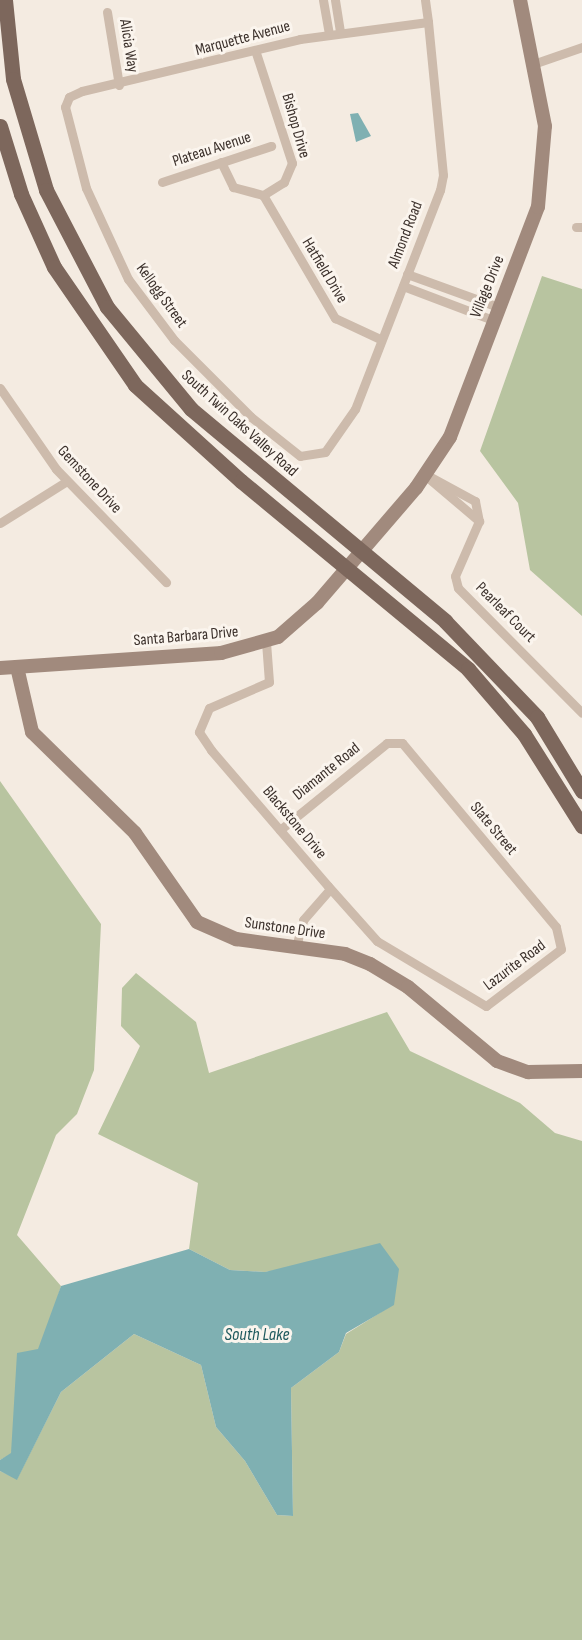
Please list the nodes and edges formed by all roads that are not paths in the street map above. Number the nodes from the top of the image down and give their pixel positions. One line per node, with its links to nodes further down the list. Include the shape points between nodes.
1 (5, 0): 33 (main road, South Twin Oaks Valley Road, via 13,79 46,190 107,307 191,409)
2 (323, 0): 9 (street)
3 (335, 0): 8 (street)
4 (425, 0): 7 (street, Almond Road)
5 (520, 0): 12 (street, Village Drive)
6 (107, 12): 13 (street, Alicia Way)
7 (428, 22): 8 (street, Marquette Avenue); 20 (street, Almond Road, via 443,175)
8 (340, 32): 9 (street, Marquette Avenue)
9 (329, 34): 11 (street, Marquette Avenue)
10 (582, 47): 12 (street)
11 (255, 53): 13 (street, Marquette Avenue); 19 (street, Bishop Drive, via 292,163 284,182)
12 (533, 64): 22 (street, Village Drive, via 545,126 544,167 538,207)
13 (119, 85): 14 (street, Marquette Avenue)
14 (69, 97): 26 (street, Kellogg Street, via 64,115 86,188 128,279 174,340 251,417 300,456)
15 (0, 126): 34 (main road, via 38,236 112,356 176,425)
16 (271, 146): 17 (street, Plateau Avenue)
17 (221, 162): 18 (street, Plateau Avenue); 19 (street, via 233,188)
18 (162, 182)
19 (263, 195): 24 (street, Hatfield Drive, via 335,318)
20 (407, 274): 21 (street, Almond Road); 22 (street)
21 (402, 286): 23 (street); 24 (street, Almond Road)
22 (498, 307): 23 (street, Village Drive)
23 (493, 320): 27 (street, Village Drive, via 450,437)
24 (380, 339): 26 (street, Almond Road, via 355,409 326,452)
25 (0, 388): 28 (street, Gemstone Drive)
26 (314, 456)
27 (425, 474): 29 (street); 30 (street); 33 (street, Village Drive)
28 (67, 481): 32 (street); 35 (street, Gemstone Drive)
29 (465, 494): 30 (street); 31 (street, via 475,501)
30 (458, 504): 31 (street)
31 (479, 521): 39 (street, Pearleaf Court, via 455,576 458,588)
32 (0, 523)
33 (359, 554): 34 (street, Village Drive); 41 (main road, South Twin Oaks Valley Road, via 445,621 537,717)
34 (345, 570): 36 (street, Santa Barbara Drive, via 306,615); 42 (main road, via 468,669 524,734)
35 (166, 582)
36 (266, 642): 37 (street, Santa Barbara Drive, via 221,653); 43 (street, Blackstone Drive, via 269,682 209,708 199,732)
37 (17, 667): 38 (street, Santa Barbara Drive); 46 (street, Sunstone Drive, via 32,732 135,833 196,921 236,939)
38 (0, 668)
39 (582, 713)
40 (396, 741): 43 (street, Diamante Road); 45 (street, Slate Street)
41 (582, 791)
42 (582, 826)
43 (280, 830): 44 (street, Blackstone Drive)
44 (330, 889): 46 (street, via 303,920); 47 (street, Blackstone Drive, via 383,947)
45 (564, 941): 47 (street, Lazurite Road, via 549,961 491,1004)
46 (296, 947): 48 (street, Sunstone Drive, via 345,954 390,975 497,1061 528,1072)
47 (478, 1005)
48 (582, 1071)

